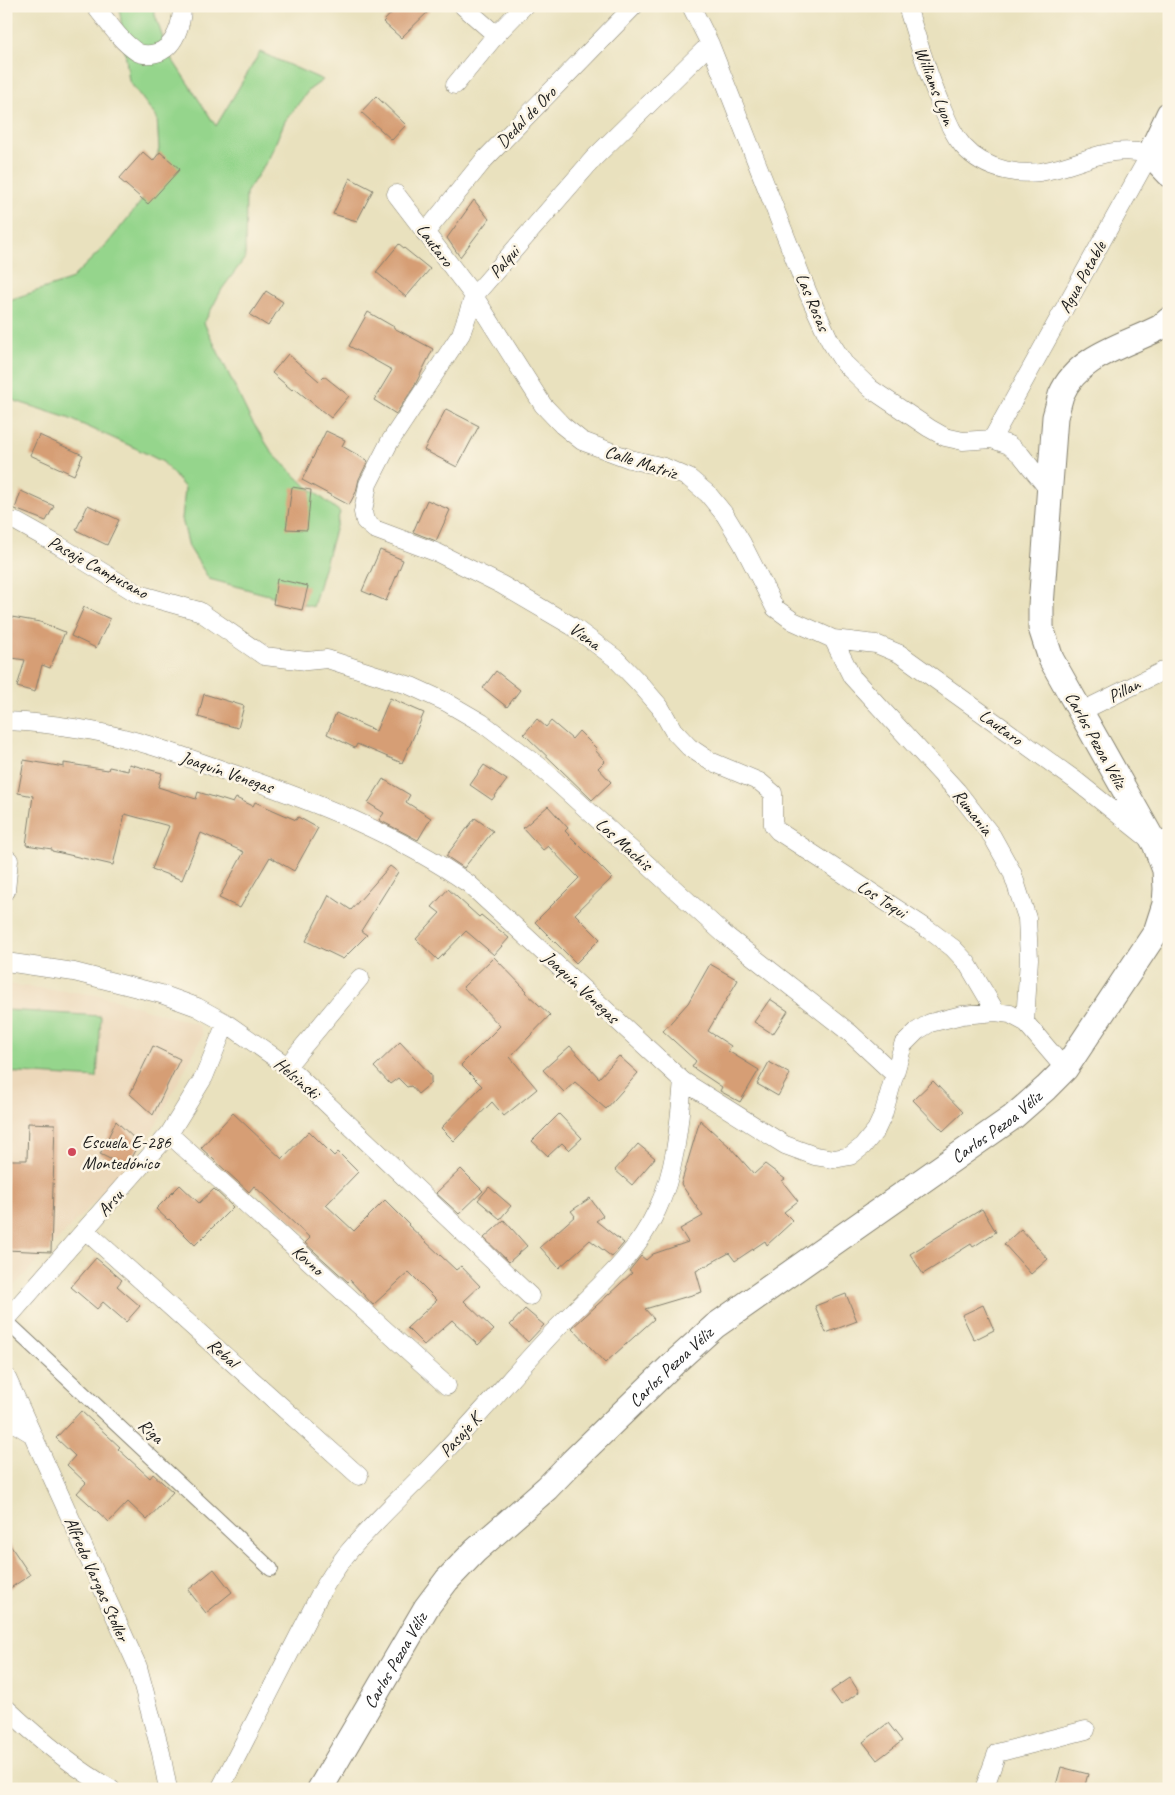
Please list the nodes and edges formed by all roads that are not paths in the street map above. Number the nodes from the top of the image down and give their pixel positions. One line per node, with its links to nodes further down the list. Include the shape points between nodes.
1 (95, 6): 2 (street, via 128,45 149,55 163,52 173,42)
2 (182, 6)
3 (463, 6): 8 (street)
4 (524, 6): 8 (street)
5 (634, 6): 15 (street, Dedal de Oro, via 484,160)
6 (691, 6): 9 (street, Las Rosas)
7 (907, 6): 12 (street, Williams Lyon, via 930,78 951,129 964,147 980,160 1015,173 1053,170 1109,152)
8 (496, 35): 10 (street)
9 (710, 44): 16 (street, Palqui, via 594,158); 18 (street, Las Rosas, via 808,292 830,341 844,363 871,389 946,437)
10 (455, 85)
11 (1169, 114): 12 (main road, Agua Potable)
12 (1150, 154): 13 (main road); 18 (street, Agua Potable)
13 (1169, 174)
14 (396, 194): 15 (street, Lautaro)
15 (425, 233): 16 (street, Lautaro)
16 (474, 296): 21 (street, Palqui, via 461,334 389,443 368,484 363,512); 22 (street, Calle Matriz, via 543,405 562,425 582,441 596,447 664,467 689,478 725,515 775,608 793,621)
17 (1169, 320): 19 (main road, Carlos Pezoa Véliz, via 1162,327 1092,360 1076,373 1062,394 1055,417)
18 (992, 439): 19 (street, Las Rosas, via 1009,445 1021,455)
19 (1048, 489): 25 (main road, Carlos Pezoa Véliz, via 1042,628 1051,659)
20 (6, 520): 23 (street, Pasaje Campusano, via 17,522 60,546 138,594 199,611 264,656 307,661)
21 (365, 521): 27 (street, Viena, via 374,529 438,553 502,585 572,626 615,658 660,707 673,730 689,747 710,761 760,782)
22 (833, 638): 28 (street, Lautaro, via 876,644 900,654); 35 (street, Rumania, via 852,677 957,791 992,836 1012,872 1027,918 1030,959)
23 (327, 659): 38 (street, Los Machis, via 411,686 482,723 538,766 724,934 850,1033)
24 (1169, 668): 25 (street, Pillan)
25 (1080, 712): 28 (main road, Carlos Pezoa Véliz)
26 (6, 721): 39 (street, Joaquín Venegas, via 94,731 164,750 275,788 378,830 469,884)
27 (773, 793): 33 (street, Los Toqui, via 773,825 778,831 953,948 967,964)
28 (1162, 841): 37 (main road, Carlos Pezoa Véliz, via 1166,889 1156,932)
29 (9, 860): 30 (street)
30 (6, 891)
31 (6, 962): 34 (street, Helsinski, via 74,972 161,994)
32 (360, 978): 36 (street)
33 (996, 1012): 35 (street, Joaquín Venegas, via 1010,1014); 38 (street, Joaquín Venegas, via 962,1015 930,1023 903,1045)
34 (226, 1022): 36 (street, Helsinski); 40 (street, Arsu, via 204,1077)
35 (1024, 1022): 37 (street, Joaquín Venegas)
36 (287, 1066): 42 (street, Helsinski)
37 (1064, 1069): 55 (main road, Carlos Pezoa Véliz, via 1014,1117 715,1326 547,1488 475,1551 426,1608)
38 (894, 1074): 39 (street, Joaquín Venegas, via 876,1130 850,1156 834,1158 814,1156 785,1145)
39 (683, 1081): 54 (street, Pasaje K, via 670,1175 657,1210 641,1238 626,1259 346,1555 319,1596)
40 (169, 1134): 41 (street, Arsu); 45 (street, Kovno)
41 (86, 1231): 43 (street, Arsu); 48 (street, Rebal)
42 (530, 1296)
43 (6, 1321): 49 (street, Riga)
44 (6, 1376): 47 (street, Alfredo Vargas Stoller)
45 (448, 1386)
46 (6, 1418): 47 (street)
47 (32, 1434): 53 (street, Alfredo Vargas Stoller, via 138,1668)
48 (359, 1476)
49 (271, 1569)
50 (6, 1708): 52 (street, via 39,1739)
51 (1086, 1730): 56 (street, via 997,1753)
52 (111, 1789)
53 (168, 1789)
54 (220, 1789)
55 (320, 1789)
56 (984, 1789)

